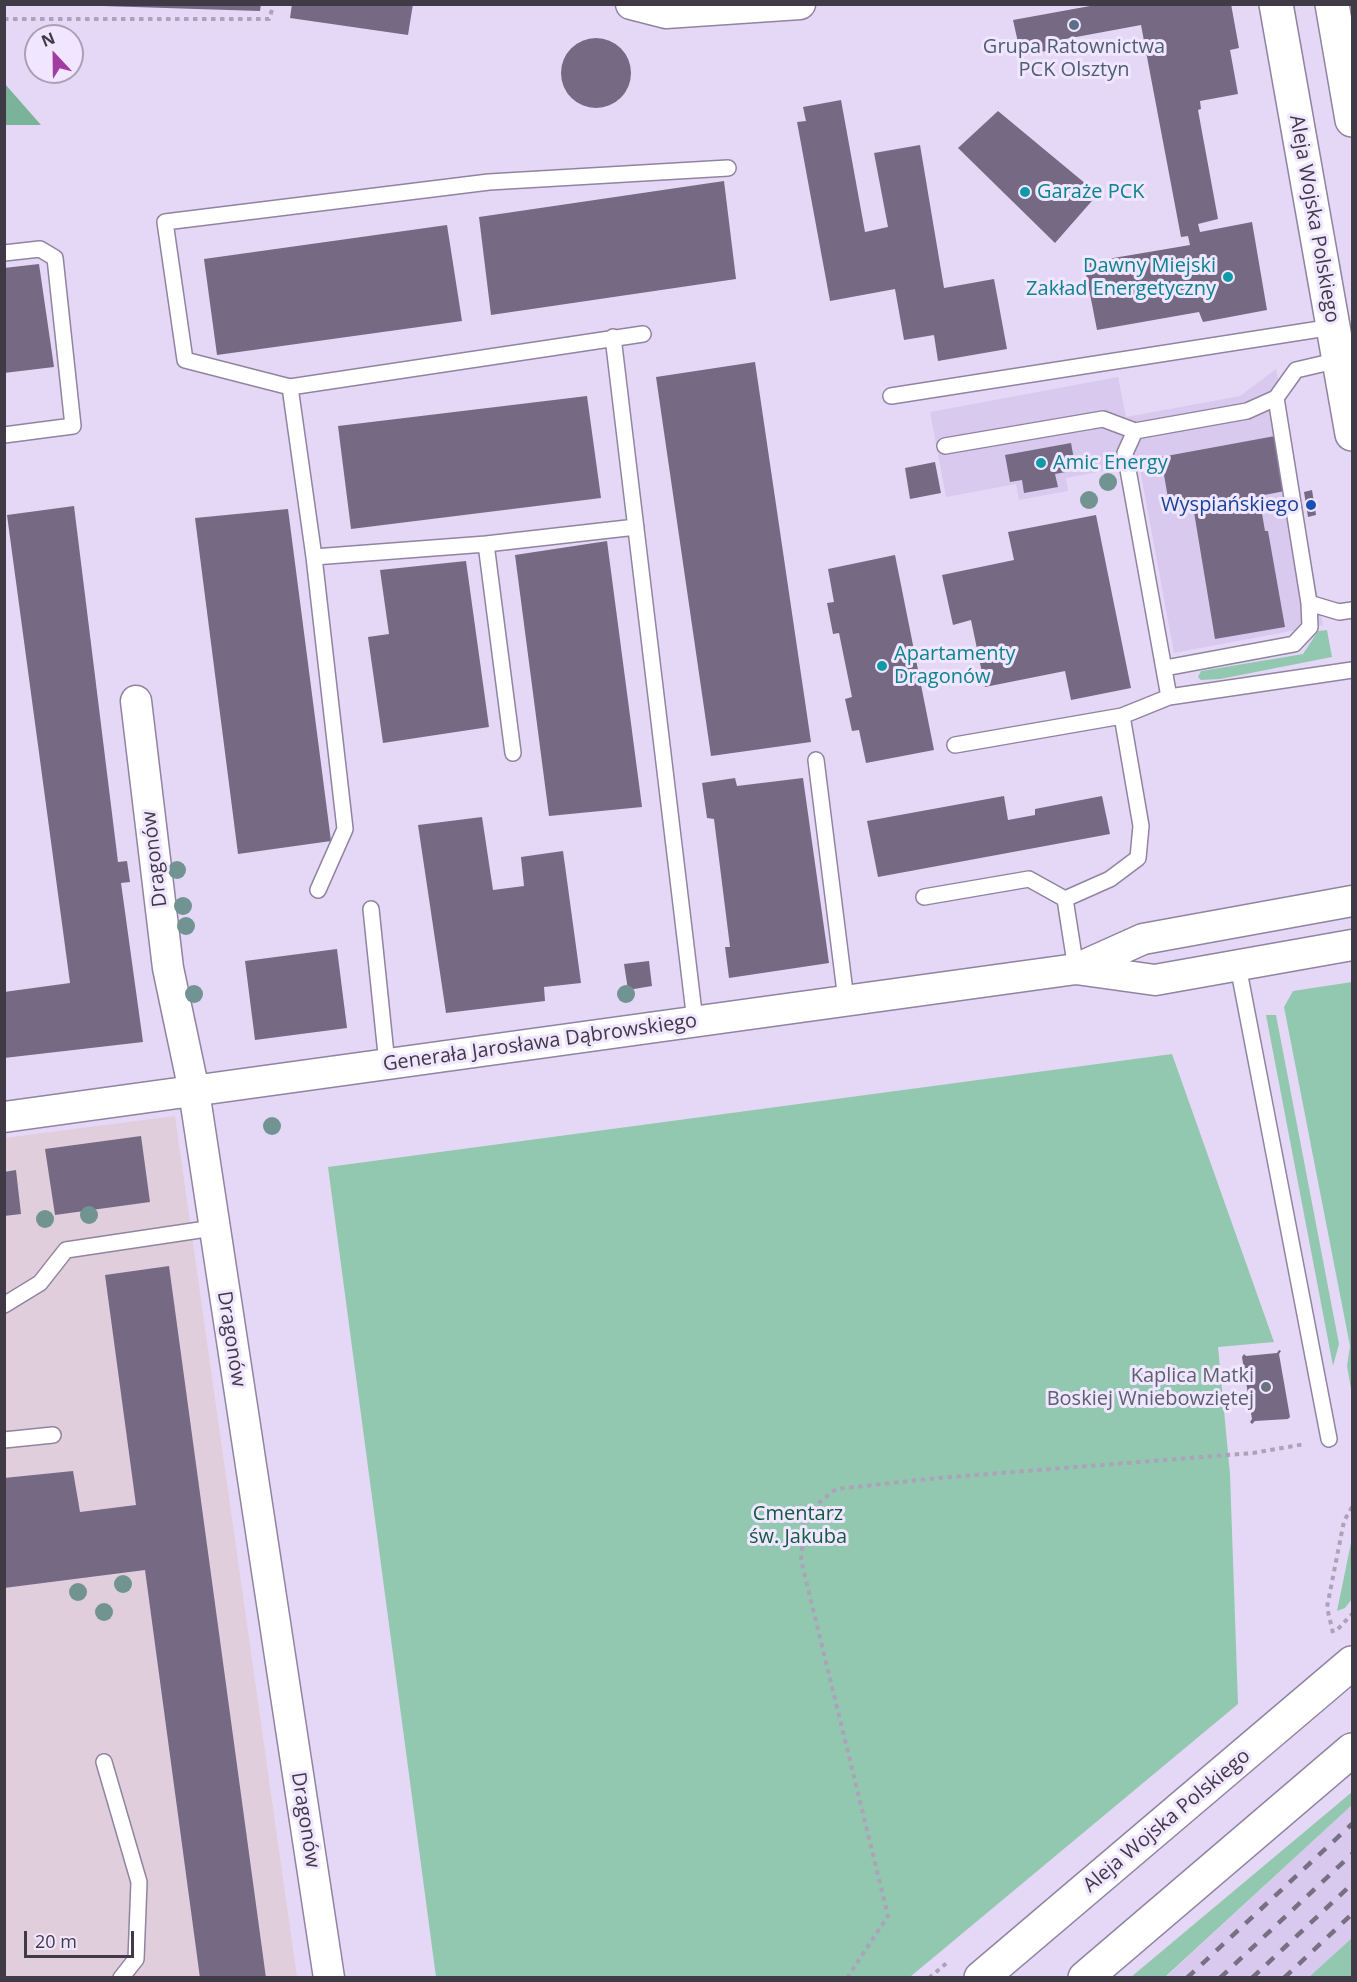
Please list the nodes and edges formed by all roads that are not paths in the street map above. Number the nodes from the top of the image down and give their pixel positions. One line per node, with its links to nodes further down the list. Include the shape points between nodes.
1 (631, 4): 4 (street, via 666,13)
2 (1276, 4): 8 (main road, Aleja Wojska Polskiego)
3 (1332, 4): 5 (main road)
4 (796, 5)
5 (1351, 105)
6 (728, 168): 12 (lane, via 489,182 165,222 185,360)
7 (4, 253): 17 (lane, via 40,249 55,258 73,426)
8 (1333, 327): 11 (main road, Aleja Wojska Polskiego); 13 (lane)
9 (643, 334): 10 (lane)
10 (614, 338): 12 (lane); 19 (lane)
11 (1339, 360): 14 (lane, via 1296,370); 16 (main road, Aleja Wojska Polskiego)
12 (290, 387): 21 (lane)
13 (891, 396)
14 (1276, 398): 15 (lane, via 1247,411); 22 (lane)
15 (1135, 431): 18 (lane, via 1103,419); 24 (lane, via 1125,453)
16 (1353, 434)
17 (4, 435)
18 (945, 446)
19 (636, 527): 20 (lane); 41 (lane)
20 (486, 544): 21 (lane); 30 (lane)
21 (314, 557): 32 (lane, via 345,829)
22 (1310, 603): 23 (lane, via 1339,612); 24 (lane, via 1310,627 1294,644)
23 (1353, 610)
24 (1165, 668): 26 (lane)
25 (1353, 670): 26 (lane)
26 (1170, 697): 28 (lane)
27 (136, 701): 43 (street, Dragonów, via 168,968)
28 (1122, 716): 29 (lane); 34 (lane, via 1141,826 1138,858 1110,879)
29 (955, 745)
30 (513, 753)
31 (816, 760): 40 (lane)
32 (318, 890)
33 (924, 897): 34 (lane, via 1029,879)
34 (1065, 899): 39 (lane)
35 (1353, 901): 39 (street, Generała Jarosława Dąbrowskiego, via 1143,939)
36 (371, 909): 42 (lane)
37 (1353, 945): 38 (street, Generała Jarosława Dąbrowskiego)
38 (1238, 966): 39 (street, Generała Jarosława Dąbrowskiego, via 1155,980); 48 (lane)
39 (1076, 969): 40 (street, Generała Jarosława Dąbrowskiego)
40 (846, 1000): 41 (street, Generała Jarosława Dąbrowskiego)
41 (695, 1022): 42 (street, Generała Jarosława Dąbrowskiego)
42 (387, 1064): 43 (street, Generała Jarosława Dąbrowskiego)
43 (194, 1091): 44 (street, Generała Jarosława Dąbrowskiego); 45 (street, Dragonów)
44 (4, 1117)
45 (213, 1228): 46 (lane, via 66,1250 40,1283); 54 (street, Dragonów)
46 (4, 1305)
47 (53, 1435): 49 (lane)
48 (1329, 1439)
49 (4, 1440)
50 (1353, 1663): 55 (main road, Aleja Wojska Polskiego)
51 (1353, 1749): 56 (main road)
52 (104, 1762): 53 (lane, via 139,1882 136,1959)
53 (121, 1977)
54 (329, 1977)
55 (981, 1977)
56 (1085, 1977)

